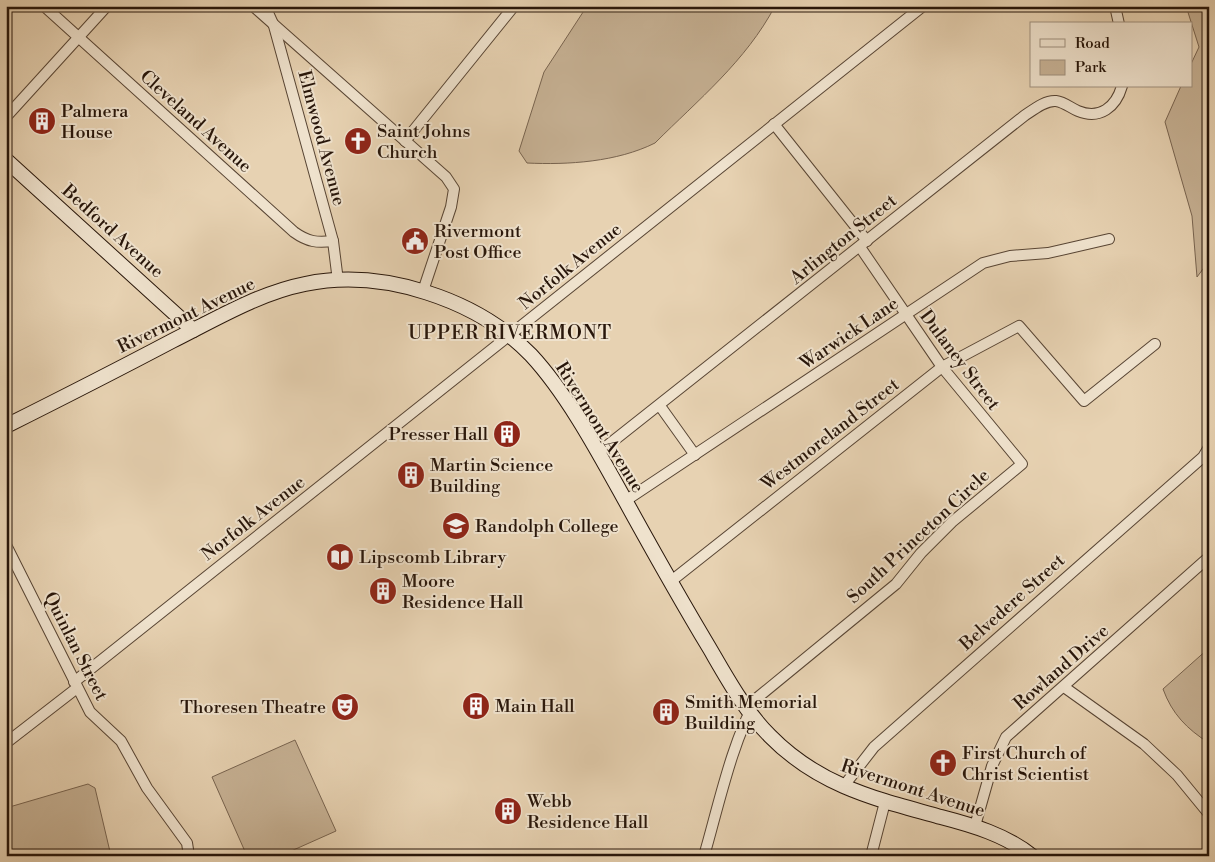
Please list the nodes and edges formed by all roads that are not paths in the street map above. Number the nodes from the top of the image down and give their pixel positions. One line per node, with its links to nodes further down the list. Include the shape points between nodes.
1 (44, 6): 10 (street, Cleveland Avenue)
2 (107, 6): 10 (street)
3 (253, 6): 9 (street)
4 (265, 6): 9 (street, Elmwood Avenue)
5 (514, 6): 14 (street)
6 (923, 6): 13 (street, Norfolk Avenue)
7 (1115, 6): 8 (street)
8 (1119, 22)
9 (274, 26): 14 (street); 17 (street, Elmwood Avenue)
10 (79, 38): 12 (street); 17 (street, Cleveland Avenue, via 294,232 317,243)
11 (1122, 88): 18 (street, Arlington Street, via 1119,98 1100,114 1090,116 1055,101 1040,105)
12 (6, 118)
13 (774, 124): 18 (street, Dulaney Street); 23 (street, Norfolk Avenue)
14 (404, 142): 20 (street, via 446,177 454,190)
15 (6, 160): 22 (main road, Bedford Avenue)
16 (1109, 239): 21 (street, Warwick Lane, via 983,263)
17 (333, 241): 19 (street, Elmwood Avenue)
18 (864, 244): 21 (street, Dulaney Street); 26 (street, Arlington Street)
19 (338, 281): 20 (main road, Rivermont Avenue, via 382,282); 22 (main road, Rivermont Avenue, via 306,284 260,298)
20 (423, 291): 23 (main road, Rivermont Avenue, via 472,312)
21 (906, 315): 25 (street, Dulaney Street); 30 (street, Warwick Lane)
22 (193, 330): 27 (main road, Rivermont Avenue)
23 (511, 336): 29 (main road, Rivermont Avenue, via 546,372); 36 (street, Norfolk Avenue)
24 (1155, 344): 25 (street, Westmoreland Street, via 1084,401 1019,326)
25 (942, 367): 31 (street, Dulaney Street); 35 (street, Westmoreland Street)
26 (660, 406): 29 (street, Arlington Street); 30 (street)
27 (6, 426)
28 (1209, 448): 40 (street, Belvedere Street, via 874,747)
29 (598, 453): 32 (main road, Rivermont Avenue)
30 (695, 455): 32 (street, Warwick Lane)
31 (1022, 464): 38 (street, South Princeton Circle, via 952,522 896,584 757,698)
32 (625, 501): 35 (main road, Rivermont Avenue)
33 (6, 545): 36 (street, Quinlan Street)
34 (1209, 557): 37 (street, Rowland Drive)
35 (670, 582): 38 (main road, Rivermont Avenue)
36 (76, 685): 39 (street, Norfolk Avenue); 44 (street, Quinlan Street, via 90,712 121,740 147,788 187,843)
37 (1064, 687): 42 (street, via 1144,744 1177,775); 43 (street, Rowland Drive, via 1006,737 992,766)
38 (749, 713): 40 (main road, Rivermont Avenue, via 793,759); 45 (street, South Princeton Circle)
39 (6, 743)
40 (843, 787): 41 (main road, Rivermont Avenue)
41 (885, 802): 43 (main road, Rivermont Avenue); 46 (street)
42 (1209, 814)
43 (975, 826): 47 (main road, Rivermont Avenue, via 1023,848)
44 (189, 856)
45 (704, 856)
46 (871, 856)
47 (1032, 856)

